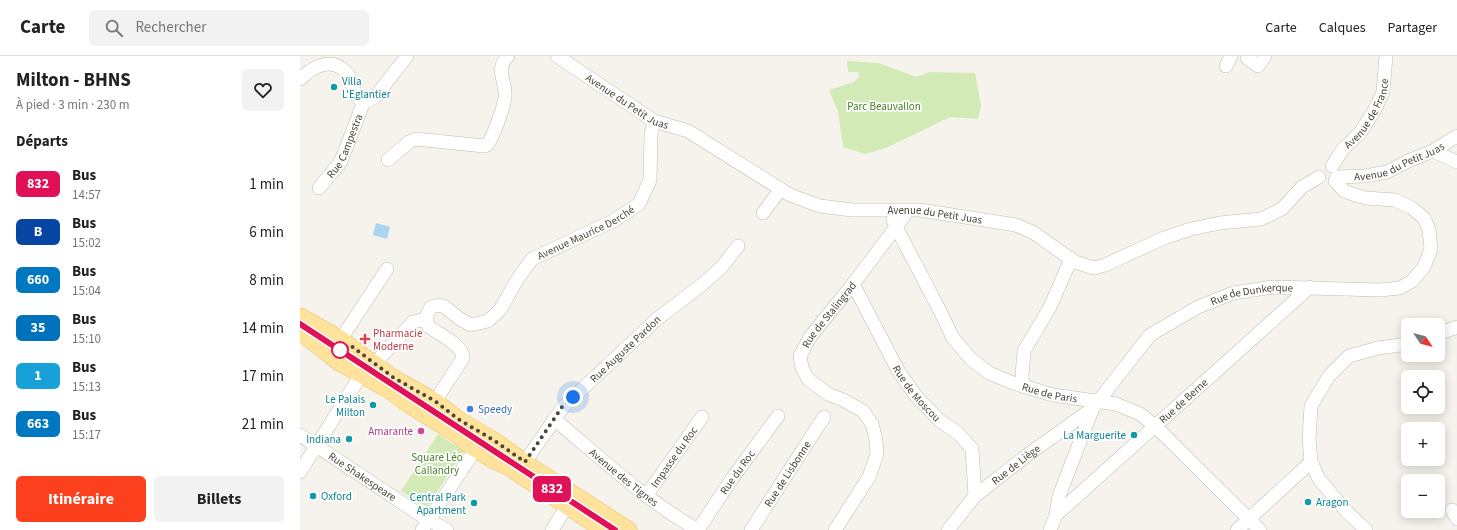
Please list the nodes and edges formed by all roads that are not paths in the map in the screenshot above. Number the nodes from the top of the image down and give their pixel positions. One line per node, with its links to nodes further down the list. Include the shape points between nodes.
1 (407, 56): 8 (street, Rue Campestra, via 376,96)
2 (508, 56): 12 (street, via 501,66 505,98 487,145 416,139)
3 (557, 56): 9 (street, Avenue du Petit Juas)
4 (1265, 56): 6 (street, via 1258,66)
5 (1386, 56): 14 (street, Avenue de France, via 1383,92 1360,133 1343,149)
6 (1247, 58)
7 (300, 79): 8 (street, Rue Campestra, via 313,67 325,62 337,64 348,74 357,97)
8 (364, 101): 15 (street, Rue Campestra, via 339,164)
9 (654, 121): 16 (street, Avenue du Petit Juas, via 688,131); 27 (street, Avenue Maurice Derché, via 651,134 650,180 639,204 613,221 532,259 500,310 488,321 471,325 439,305 431,307)
10 (1457, 136): 11 (street, Avenue du Petit Juas)
11 (1433, 151): 13 (street); 14 (street, Avenue du Petit Juas, via 1387,172 1365,176)
12 (388, 160)
13 (1457, 162)
14 (1335, 175): 22 (street, Avenue du Petit Juas, via 1326,165 1322,167 1319,177 1302,187 1282,208 1261,219 1191,229 1094,268); 25 (street, Rue de Dunkerque, via 1344,191 1366,198 1395,200 1412,208 1424,218 1430,230 1431,249 1424,267 1412,281 1400,288 1380,290)
15 (319, 188)
16 (780, 190): 17 (street, Avenue du Petit Juas, via 820,206 852,210); 19 (street)
17 (888, 210): 18 (street, Avenue du Petit Juas); 20 (street)
18 (908, 210): 20 (street); 22 (street, Avenue du Petit Juas, via 1016,225 1034,233)
19 (763, 213)
20 (896, 227): 24 (street, Rue de Stalingrad); 35 (street, Rue de Paris, via 953,338 971,359 989,374)
21 (738, 246): 42 (street, Rue Auguste Pardon, via 716,273 656,319 562,407)
22 (1071, 259): 35 (street, via 1050,307 1024,351)
23 (387, 269): 31 (street)
24 (853, 284): 52 (street, Rue de Moscou, via 899,372 916,396 972,449); 64 (street, Rue de Stalingrad, via 810,337 800,356 802,368 808,379 828,394 863,411 872,424 876,440 876,454 869,477)
25 (1310, 287): 37 (street, Rue de Dunkerque, via 1272,287 1233,293 1198,307 1150,335); 43 (street, Rue de Berne)
26 (300, 316): 31 (main road)
27 (426, 318): 33 (street, via 413,322); 36 (street, via 429,327 459,347 463,353 463,358)
28 (1457, 327): 29 (street)
29 (1445, 331)
30 (300, 332): 34 (main road, via 330,356)
31 (341, 339): 33 (main road)
32 (1401, 345): 49 (street, via 1349,356 1329,376 1311,406)
33 (375, 363): 36 (main road)
34 (361, 375): 38 (main road); 46 (street)
35 (1023, 386): 37 (street, Rue de Paris)
36 (435, 401): 38 (street); 44 (main road, via 458,419)
37 (1096, 405): 43 (street, Rue de Paris, via 1116,404 1140,414); 52 (street, Rue de Liège); 54 (street, Rue de Dunkerque, via 1059,496)
38 (425, 415): 47 (main road)
39 (702, 416): 51 (street, Impasse du Roc)
40 (778, 416): 62 (street, Rue du Roc)
41 (824, 417): 63 (street, Rue de Lisbonne)
42 (554, 419): 48 (street, Rue Auguste Pardon); 51 (street, Avenue des Tignes)
43 (1155, 426): 54 (street, Rue de Berne); 55 (street, Rue de Paris)
44 (484, 434): 47 (street); 48 (main road)
45 (300, 435): 46 (street, Rue Shakespeare)
46 (316, 446): 50 (street); 56 (street, Rue Shakespeare)
47 (476, 449): 53 (main road); 56 (street)
48 (525, 462): 61 (main road)
49 (1311, 462): 55 (street); 69 (street, via 1319,479)
50 (300, 472)
51 (646, 496): 57 (street, Avenue des Tignes)
52 (975, 496): 65 (street, Rue de Liège)
53 (567, 506): 59 (street); 60 (main road)
54 (1056, 515): 66 (street, Rue de Dunkerque)
55 (1249, 518): 67 (street); 68 (street, Rue de Paris)
56 (426, 525): 58 (street, Rue Shakespeare)
57 (679, 526): 62 (street, Avenue des Tignes)
58 (447, 530)
59 (552, 530)
60 (603, 530)
61 (629, 530)
62 (698, 530)
63 (751, 530)
64 (835, 530)
65 (948, 530)
66 (1050, 530)
67 (1237, 530)
68 (1260, 530)
69 (1366, 530)

